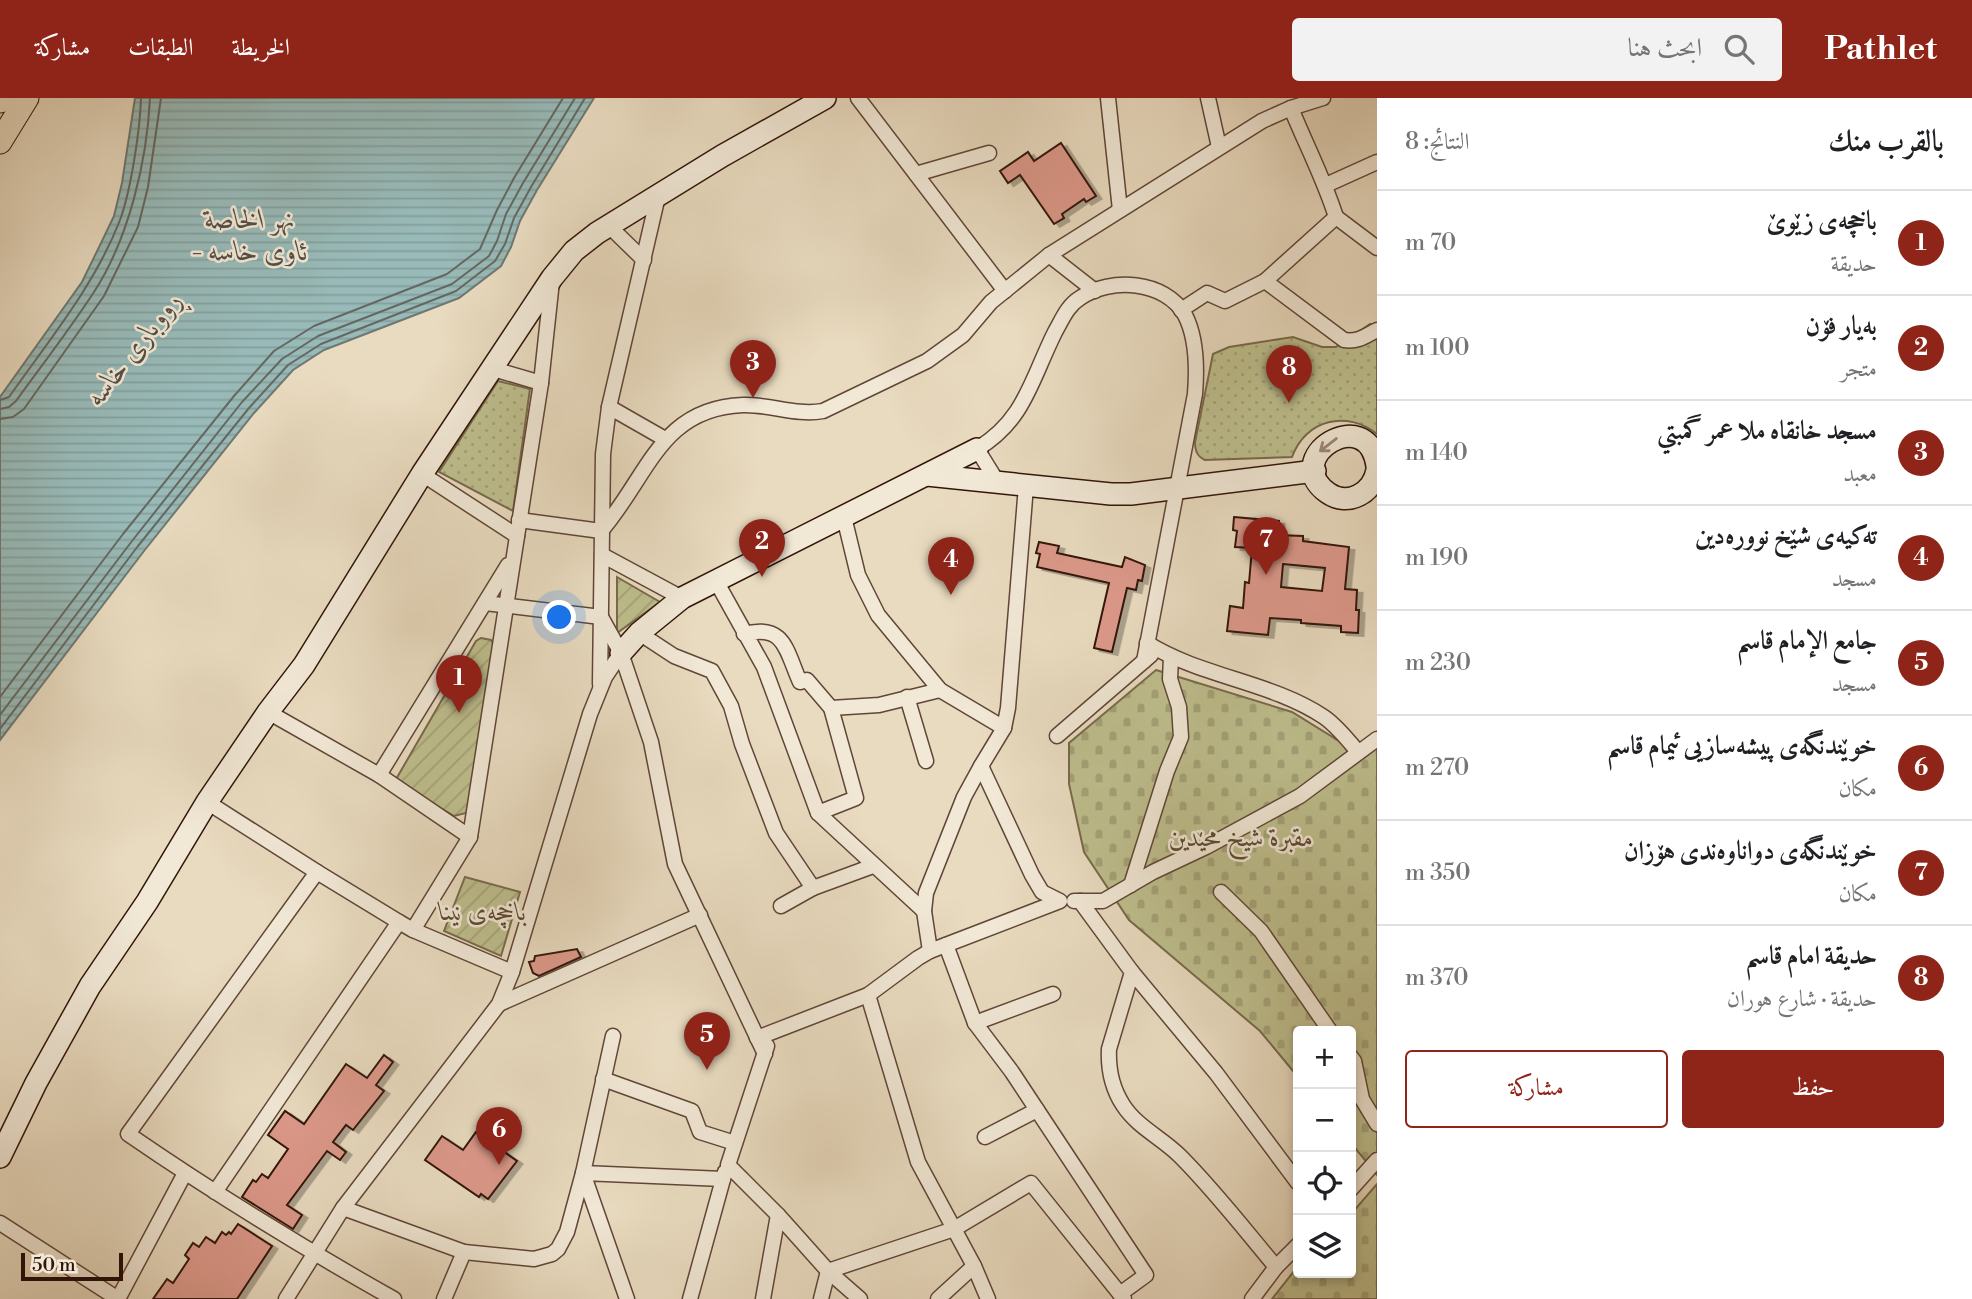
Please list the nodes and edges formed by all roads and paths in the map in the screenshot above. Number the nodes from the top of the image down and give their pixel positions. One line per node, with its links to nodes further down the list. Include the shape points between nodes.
1 (825, 98): 14 (street)
2 (858, 98): 12 (street)
3 (1108, 98): 15 (street)
4 (1208, 98): 9 (street)
5 (1318, 99): 7 (street)
6 (16, 100): 8 (main road)
7 (1291, 108): 9 (street); 13 (street)
8 (0, 142)
9 (1219, 147): 15 (street)
10 (989, 153): 12 (street)
11 (1377, 162): 13 (street)
12 (916, 174): 23 (street)
13 (1326, 185): 16 (street)
14 (658, 196): 17 (street); 20 (street)
15 (1120, 210): 19 (street)
16 (1336, 217): 18 (street); 22 (street)
17 (610, 227): 20 (street); 21 (street, via 574,251)
18 (1377, 248)
19 (1049, 255): 23 (street); 24 (street)
20 (644, 260): 29 (street)
21 (552, 278): 27 (street); 28 (street)
22 (1265, 281): 25 (street, via 1226,301 1207,293); 26 (street, via 1344,340 1353,342)
23 (1005, 291): 30 (street, via 941,352 831,409 808,413 752,405 719,408 689,419)
24 (1095, 291): 25 (street, via 1140,285); 31 (street, via 1079,298 1066,312 1016,415 995,438)
25 (1181, 310): 38 (street, via 1191,332 1196,380)
26 (1377, 330)
27 (490, 368): 28 (street); 34 (street)
28 (541, 383): 40 (street)
29 (609, 407): 30 (street); 41 (street)
30 (665, 439): 41 (street)
31 (977, 449): 35 (street); 36 (street)
32 (1377, 466): 33 (street, via 1375,480 1365,492 1346,499 1327,492); 33 (street, one-way to 33, via 1368,445 1344,436 1322,448)
33 (1315, 471): 38 (street)
34 (422, 474): 42 (street); 59 (street, via 304,665)
35 (927, 475): 36 (street); 39 (street)
36 (998, 482): 37 (street)
37 (1026, 486): 38 (street, via 1111,494); 60 (street)
38 (1175, 488): 52 (street)
39 (844, 517): 45 (street); 56 (street, via 858,575 878,614)
40 (519, 520): 41 (street); 42 (street)
41 (601, 531): 43 (street)
42 (517, 536): 44 (street)
43 (602, 555): 46 (street); 49 (street)
44 (512, 557): 47 (street); 48 (street)
45 (716, 581): 46 (street); 51 (street)
46 (682, 598): 50 (street)
47 (485, 603): 48 (street); 66 (street)
48 (505, 605): 49 (street); 69 (street)
49 (601, 617): 53 (street); 55 (street)
50 (639, 633): 53 (street); 73 (street, via 674,656 712,671 731,706 776,833)
51 (744, 634): 58 (street, via 768,631 779,637 800,681 807,680); 68 (street, via 764,667)
52 (1152, 646): 54 (street); 61 (street, via 1144,661)
53 (621, 653): 55 (street); 79 (street, via 651,742 676,864)
54 (1171, 657): 63 (street, via 1306,707 1336,727); 72 (street, via 1170,679 1179,707 1181,737)
55 (599, 689): 84 (street)
56 (940, 690): 57 (street); 60 (street)
57 (907, 697): 58 (street, via 878,705); 64 (street)
58 (831, 708): 68 (street, via 856,798)
59 (268, 712): 66 (street); 67 (street)
60 (1004, 728): 65 (street)
61 (1057, 736)
62 (1377, 739): 63 (street)
63 (1359, 752): 72 (street, via 1300,796)
64 (926, 761)
65 (981, 766): 75 (street, via 1032,875 1042,892); 78 (street, via 945,843)
66 (379, 775): 69 (street)
67 (207, 802): 71 (street); 101 (street, via 90,986)
68 (818, 813): 70 (street)
69 (470, 837): 81 (street)
70 (873, 866): 73 (street); 78 (street)
71 (317, 872): 80 (street); 105 (street, via 128,1134)
72 (1131, 885): 76 (street, via 1104,901)
73 (813, 888): 77 (street)
74 (1221, 892): 90 (street, via 1261,931)
75 (1060, 901): 76 (street); 82 (street)
76 (1080, 901): 85 (street)
77 (781, 906)
78 (924, 911): 83 (street)
79 (700, 915): 88 (street); 93 (street)
80 (399, 922): 81 (street); 108 (street)
81 (413, 930): 84 (street)
82 (946, 945): 83 (street); 89 (street)
83 (930, 951): 87 (street)
84 (512, 972): 88 (street)
85 (1132, 972): 106 (street); 117 (street, via 1109,1048 1115,1089 1131,1116 1187,1162)
86 (1053, 994): 89 (street)
87 (868, 995): 91 (street); 112 (street, via 918,1162)
88 (499, 1004): 109 (street)
89 (975, 1023): 97 (street)
90 (1326, 1026)
91 (772, 1032): 93 (street); 94 (street)
92 (613, 1036): 96 (street)
93 (757, 1038): 94 (street)
94 (765, 1054): 100 (street)
95 (1356, 1069): 98 (street, via 1362,1100)
96 (603, 1079): 100 (street, via 692,1111 700,1132); 103 (street)
97 (1037, 1110): 99 (street); 120 (street, via 1146,1275)
98 (1377, 1124)
99 (985, 1137)
100 (735, 1143): 104 (street)
101 (0, 1157)
102 (1377, 1160): 107 (street)
103 (583, 1172): 104 (street); 115 (street, via 558,1250 534,1259); 125 (street)
104 (725, 1172): 110 (street); 126 (street)
105 (185, 1173): 108 (street); 121 (street)
106 (1293, 1176)
107 (1356, 1183)
108 (215, 1192): 114 (street)
109 (343, 1208): 114 (street); 115 (street)
110 (778, 1215): 118 (street); 127 (street)
111 (0, 1223): 121 (street)
112 (954, 1228): 116 (street); 118 (street); 120 (street, via 1031,1183)
113 (1293, 1250): 117 (street)
114 (313, 1252): 119 (street); 122 (street)
115 (464, 1252): 124 (street)
116 (974, 1266): 130 (street); 131 (street)
117 (1276, 1267): 132 (street)
118 (828, 1271): 128 (street); 129 (street)
119 (374, 1294): 123 (street)
120 (1122, 1296)
121 (118, 1299)
122 (286, 1299)
123 (394, 1299)
124 (444, 1299)
125 (627, 1299)
126 (690, 1299)
127 (762, 1299)
128 (821, 1299)
129 (860, 1299)
130 (937, 1299)
131 (988, 1299)
132 (1252, 1299)

